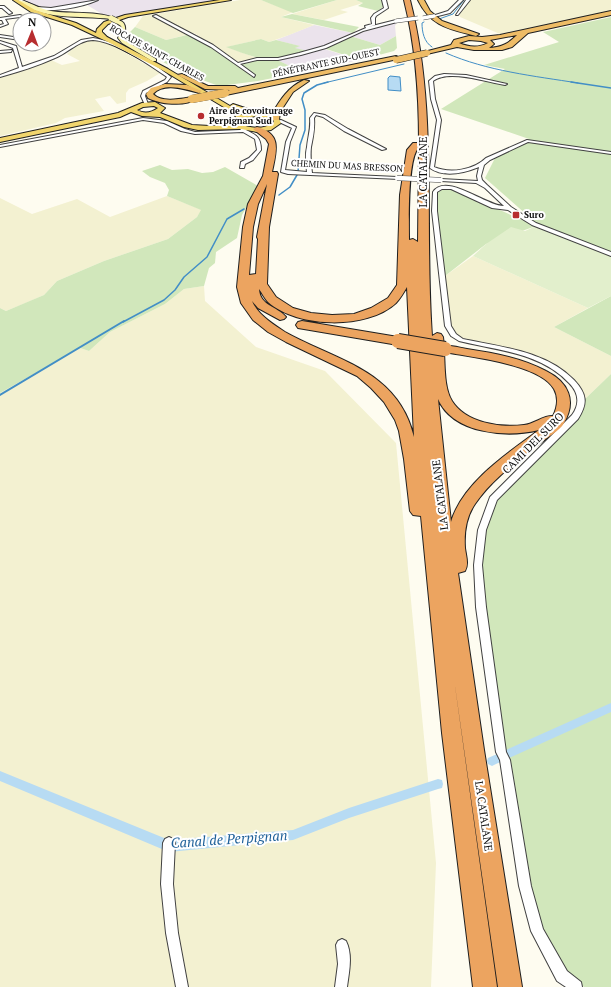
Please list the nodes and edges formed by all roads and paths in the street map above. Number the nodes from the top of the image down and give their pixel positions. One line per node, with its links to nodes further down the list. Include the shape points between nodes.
1 (15, 0): 41 (main road, via 33,11 74,24)
2 (19, 0): 3 (street, via 36,8 46,9); 42 (main road, bridge, via 40,12 111,18 123,25 121,38 124,42)
3 (96, 0)
4 (229, 0): 13 (main road, ROCADE SAINT-CHARLES)
5 (384, 0): 24 (street, via 386,8 375,15 374,24)
6 (401, 0): 64 (highway, LA CATALANE, via 414,71)
7 (407, 0): 79 (highway, LA CATALANE, via 415,35 423,97)
8 (418, 0): 20 (highway, via 424,14)
9 (422, 0): 22 (highway, via 432,18)
10 (461, 0): 24 (street, bridge, via 449,12)
11 (468, 0): 16 (street)
12 (0, 7): 14 (street, via 10,13)
13 (178, 8): 41 (main road, ROCADE SAINT-CHARLES, via 127,16 111,20 101,27 99,33 105,38); 42 (main road, ROCADE SAINT-CHARLES, via 117,19 102,30 108,37)
14 (5, 13)
15 (611, 13): 25 (highway); 26 (highway)
16 (457, 14)
17 (155, 16): 44 (street, via 191,33)
18 (12, 17): 19 (street)
19 (1, 19): 21 (street, via 6,24)
20 (433, 23): 23 (highway); 28 (highway)
21 (0, 26)
22 (449, 27): 26 (highway, via 487,35); 31 (highway)
23 (437, 29)
24 (362, 30): 44 (street, via 324,47 300,54)
25 (537, 30): 35 (highway); 40 (highway, via 520,35 512,44 504,47)
26 (524, 31): 32 (highway)
27 (7, 32): 29 (street)
28 (444, 33)
29 (0, 35): 30 (street)
30 (12, 37)
31 (476, 38): 32 (highway); 34 (highway, via 464,38)
32 (483, 39): 35 (highway)
33 (0, 42): 43 (street, via 15,47)
34 (456, 42): 36 (highway); 39 (highway, via 450,47); 39 (highway, via 448,39 443,47)
35 (490, 42): 36 (highway, via 486,47)
36 (465, 47): 40 (highway)
37 (10, 51): 38 (street)
38 (0, 52)
39 (427, 52): 40 (highway); 48 (highway, PÉNÉTRANTE SUD-OUEST, bridge)
40 (435, 52)
41 (136, 53): 53 (main road, ROCADE SAINT-CHARLES)
42 (154, 60): 47 (main road, ROCADE SAINT-CHARLES)
43 (20, 63): 45 (street); 46 (street)
44 (237, 64): 50 (street)
45 (31, 66): 46 (street); 54 (street, via 63,53 76,43 99,39 122,49 169,77 144,92)
46 (21, 69): 49 (street)
47 (180, 75): 48 (highway, via 202,87 219,89); 59 (main road, ROCADE SAINT-CHARLES, via 232,106)
48 (323, 75): 52 (highway, PÉNÉTRANTE SUD-OUEST); 52 (highway, PÉNÉTRANTE SUD-OUEST); 60 (highway, via 305,81 289,91 275,112)
49 (0, 76)
50 (254, 76)
51 (505, 84): 68 (street, via 451,74 437,76 431,81 439,120 432,168 459,172)
52 (227, 94): 53 (highway, bridge)
53 (200, 98): 53 (highway, via 167,101 154,99 149,94 157,88 188,87); 56 (highway, via 166,111); 61 (main road, ROCADE SAINT-CHARLES, via 234,111 239,115)
54 (146, 104): 55 (main road); 56 (main road)
55 (132, 109): 57 (main road); 63 (main road, via 120,115)
56 (162, 110): 58 (main road); 61 (main road, via 188,125)
57 (140, 114): 58 (main road); 63 (main road)
58 (151, 114): 61 (main road, via 160,114 193,128)
59 (256, 114): 60 (main road, ROCADE SAINT-CHARLES, via 268,115); 61 (main road)
60 (275, 123): 62 (main road); 70 (street, CHEMIN DU MAS BRESSON, via 294,127 288,142 283,171); 76 (highway, via 279,151)
61 (241, 125): 62 (main road); 65 (street, via 194,133 165,122 143,119); 69 (street, via 258,139 259,150 243,163)
62 (257, 129): 75 (highway, via 270,138 273,144 268,176 253,204)
63 (0, 141)
64 (416, 145): 76 (highway, via 410,159 406,195 403,285 399,293 381,308 353,317 318,318 288,310 272,301 261,284); 81 (highway, LA CATALANE, via 413,298 416,377)
65 (0, 146)
66 (384, 149): 70 (street, via 324,116 315,114 312,118 313,129 309,147)
67 (611, 153): 68 (street, via 530,141)
68 (484, 163): 71 (street)
69 (242, 167)
70 (310, 174): 72 (street, CHEMIN DU MAS BRESSON, bridge)
71 (479, 176): 72 (street); 73 (street)
72 (465, 181): 73 (street, CHEMIN DU MAS BRESSON, via 477,182)
73 (487, 187): 74 (street, CHEMIN DU MAS BRESSON)
74 (509, 208): 77 (street, CHEMIN DU MAS BRESSON, via 534,224); 89 (street, CAMI DEL SURO, via 496,208 453,188 437,189 435,193 448,326 453,335 462,340 527,355 548,364 569,377 581,394 582,406 576,417 493,499 482,530 478,565 481,607 525,886 536,931 562,976)
75 (248, 227): 78 (highway); 81 (highway, via 243,295 255,315 282,334 360,373 381,389 398,411 406,432 421,534)
76 (264, 227): 78 (highway)
77 (611, 254)
78 (253, 279): 80 (highway, bridge, via 254,296 262,306 279,317 309,326 512,361 540,371 559,387 564,401)
79 (424, 279): 80 (highway, via 430,289 441,390 446,403 456,413 480,426 520,430 534,428); 82 (highway, LA CATALANE, via 436,460)
80 (562, 411): 82 (highway, via 558,422 497,472 468,500 458,528 457,547 462,597)
81 (431, 556): 87 (highway, LA CATALANE)
82 (455, 621): 88 (highway, LA CATALANE)
83 (170, 846): 85 (street, via 167,884 172,933)
84 (342, 945): 86 (street, via 344,964)
85 (182, 987)
86 (341, 987)
87 (484, 987)
88 (510, 987)
89 (576, 987)

